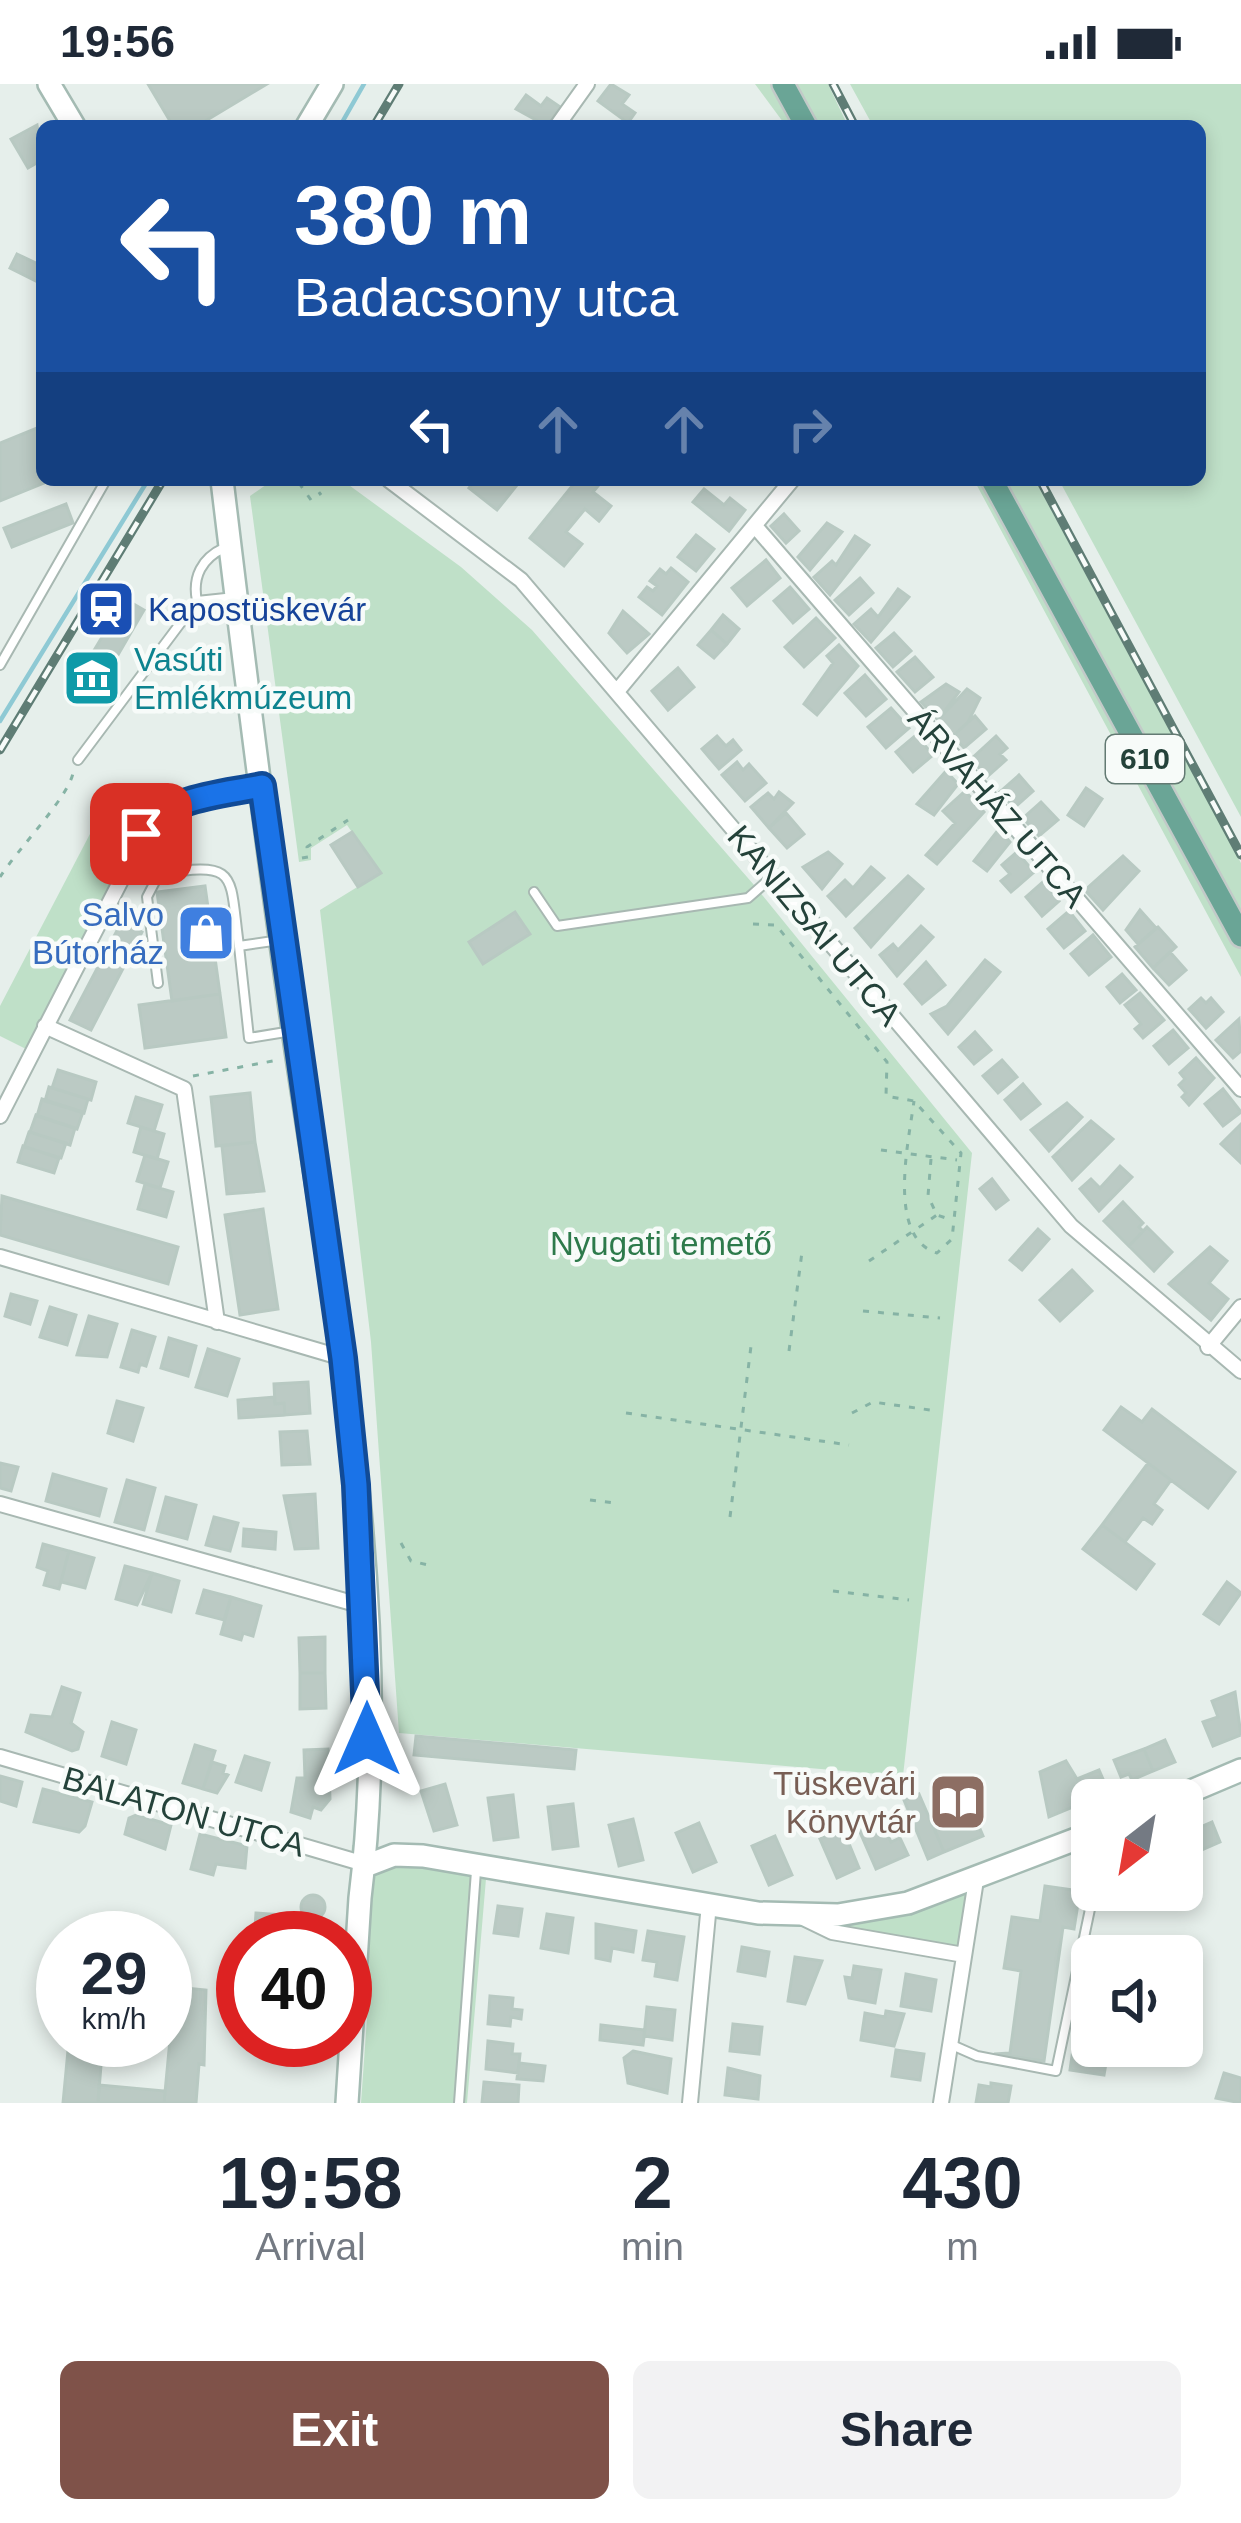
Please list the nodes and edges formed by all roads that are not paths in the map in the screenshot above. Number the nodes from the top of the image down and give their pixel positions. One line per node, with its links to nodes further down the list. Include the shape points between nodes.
1 (50, 84): 5 (street)
2 (332, 84): 6 (street)
3 (587, 84): 7 (street)
4 (784, 84): 8 (main road)
5 (71, 120)
6 (311, 120)
7 (560, 120)
8 (803, 120)
9 (103, 486): 18 (lane)
10 (223, 486): 15 (street)
11 (397, 486): 19 (street, KANIZSAI UTCA, via 520,580)
12 (787, 486): 14 (street)
13 (995, 486): 24 (main road, 610)
14 (755, 526): 19 (street); 30 (street, ÁRVAHÁZ UTCA)
15 (231, 544): 16 (street); 17 (lane, via 198,570)
16 (238, 597): 17 (lane); 21 (street)
17 (197, 601): 20 (lane)
18 (0, 665)
19 (619, 689): 22 (street, KANIZSAI UTCA)
20 (78, 760)
21 (262, 786): 25 (street); 28 (street, via 154,816)
22 (773, 876): 23 (lane, via 748,898 557,926); 35 (street, KANIZSAI UTCA, via 1071,1226)
23 (534, 892)
24 (1241, 936)
25 (282, 940): 26 (lane); 29 (street)
26 (239, 946): 27 (lane, via 230,881 221,870 159,874 147,897); 29 (lane, via 250,1038)
27 (158, 983)
28 (45, 1026): 31 (street); 34 (street, via 176,1083 189,1098)
29 (293, 1031): 36 (street)
30 (1241, 1089)
31 (0, 1116)
32 (0, 1257): 34 (street)
33 (1241, 1307): 35 (street)
34 (217, 1322): 36 (street)
35 (1208, 1347): 37 (street, KANIZSAI UTCA)
36 (343, 1358): 39 (street)
37 (1241, 1371)
38 (0, 1504): 39 (street)
39 (363, 1606): 44 (street)
40 (0, 1756): 44 (street, BALATON UTCA)
41 (1241, 1770): 42 (street)
42 (1203, 1786)
43 (1071, 1842): 46 (street)
44 (368, 1865): 45 (street, via 394,1855); 52 (street)
45 (476, 1866): 47 (street); 53 (lane)
46 (976, 1880): 49 (street, via 873,1911); 50 (street)
47 (709, 1904): 49 (street); 54 (street)
48 (1090, 1911): 51 (lane, via 1056,2071)
49 (799, 1916): 50 (street, via 832,1932)
50 (964, 1955): 51 (street)
51 (950, 2044): 55 (street)
52 (347, 2103)
53 (460, 2103)
54 (691, 2103)
55 (941, 2103)

